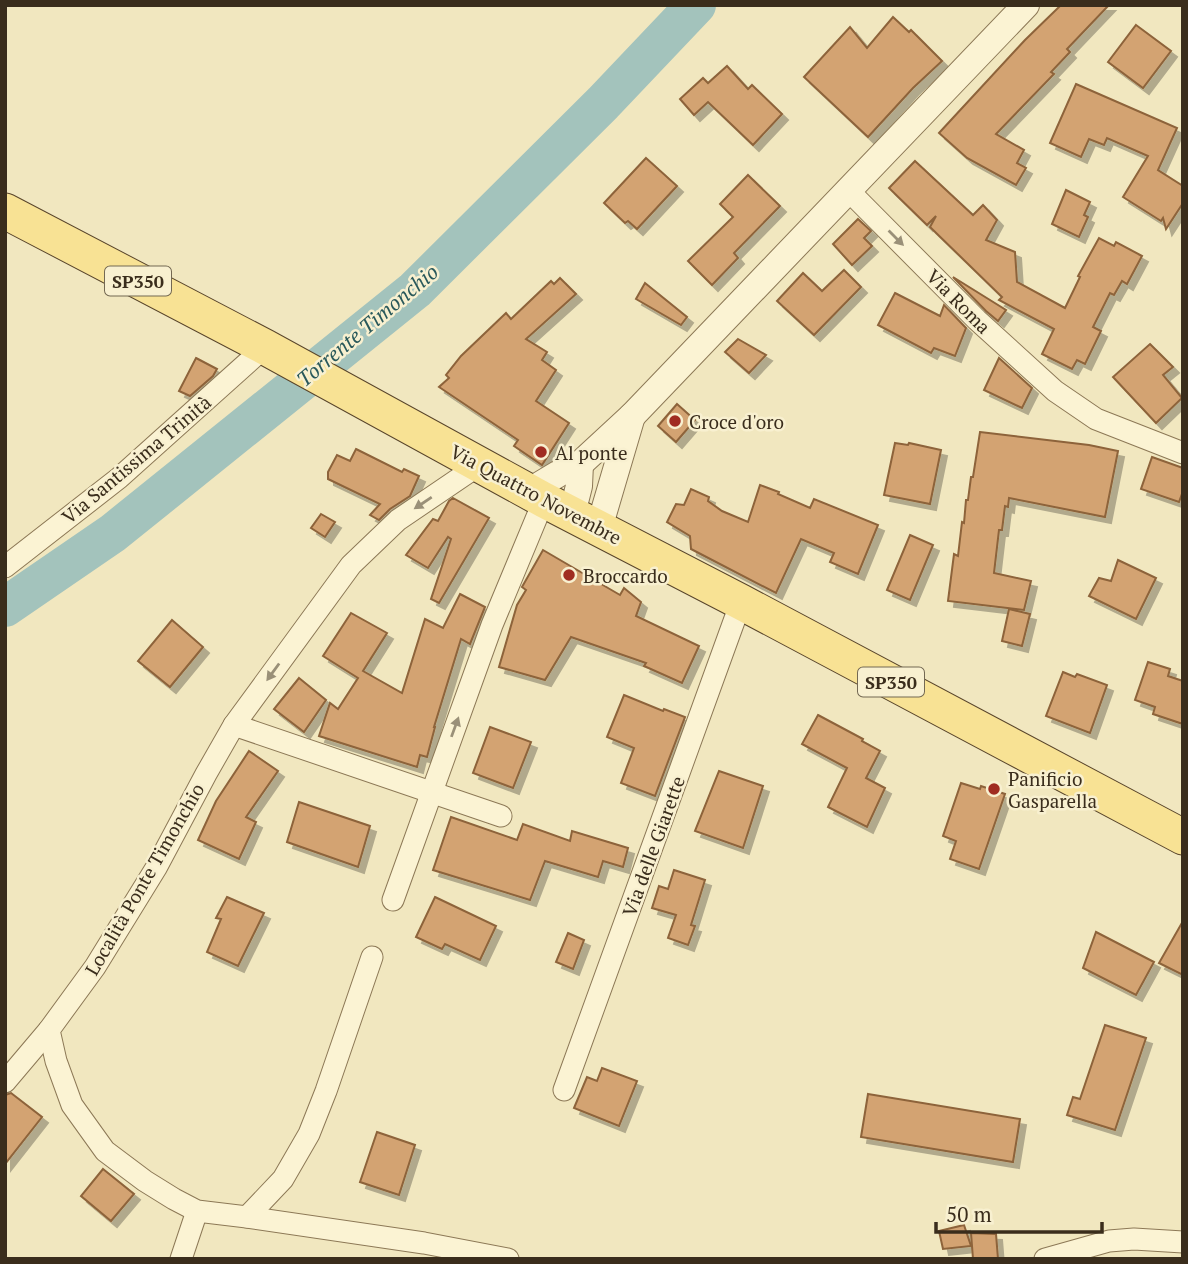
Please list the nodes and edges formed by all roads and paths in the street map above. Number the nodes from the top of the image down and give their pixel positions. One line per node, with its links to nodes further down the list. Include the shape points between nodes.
1 (1026, 5): 2 (street)
2 (847, 190): 5 (street); 6 (street, Via Roma, one-way to 6, via 1055,391 1096,419)
3 (5, 211): 4 (main road, SP350)
4 (268, 349): 8 (main road, Via Quattro Novembre / SP350); 10 (street, Via Santissima Trinità, via 119,478)
5 (633, 415): 7 (street); 9 (street)
6 (1183, 453)
7 (580, 464): 9 (street); 9 (street, via 579,486)
8 (480, 465): 9 (main road, Via Quattro Novembre / SP350); 12 (street, Località Ponte Timonchio, one-way to 12, via 398,520 351,565)
9 (561, 509): 11 (main road, Via Quattro Novembre / SP350); 13 (street, one-way to 9, via 492,625)
10 (5, 567)
11 (741, 602): 15 (main road, Via Quattro Novembre / SP350); 20 (street, Via delle Giarette)
12 (234, 725): 13 (street); 18 (street, Località Ponte Timonchio, via 156,868 95,967)
13 (431, 792): 14 (street); 16 (street)
14 (501, 816)
15 (1183, 837)
16 (393, 900)
17 (372, 957): 22 (street, via 309,1134 282,1179)
18 (49, 1030): 19 (street, Località Ponte Timonchio); 21 (street, via 72,1105 105,1151)
19 (5, 1082)
20 (564, 1090)
21 (197, 1211): 22 (street); 24 (street)
22 (247, 1217): 25 (street)
23 (1183, 1242): 26 (street, via 1109,1241)
24 (181, 1259)
25 (508, 1259)
26 (1045, 1259)

